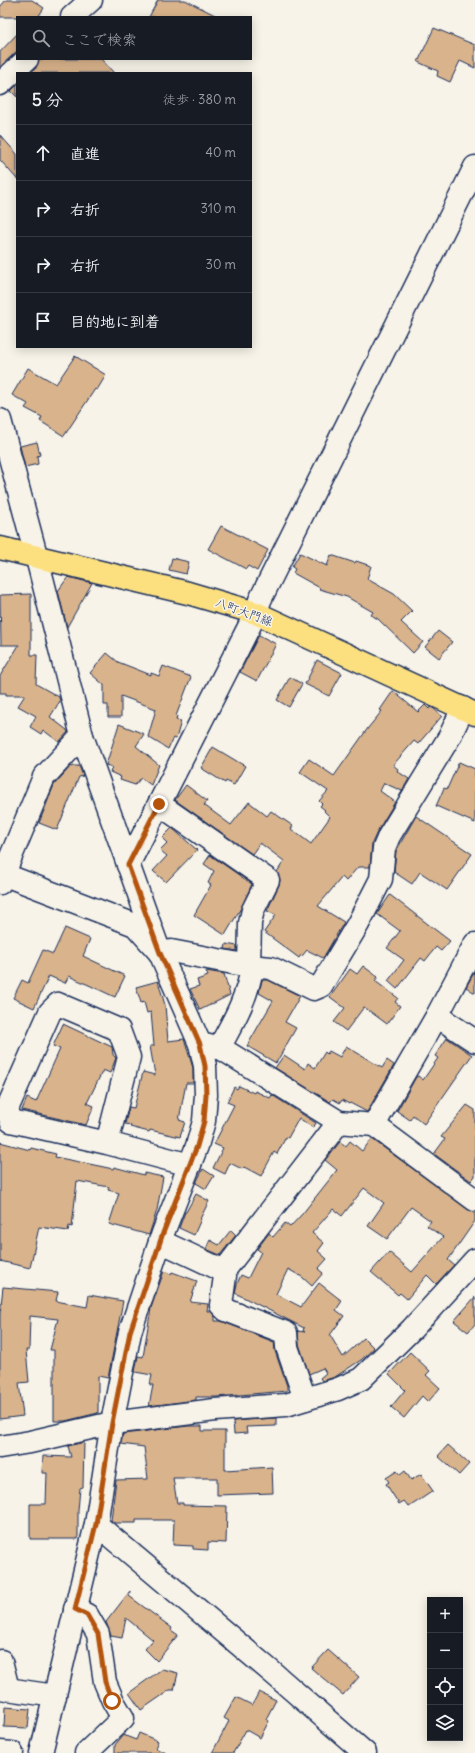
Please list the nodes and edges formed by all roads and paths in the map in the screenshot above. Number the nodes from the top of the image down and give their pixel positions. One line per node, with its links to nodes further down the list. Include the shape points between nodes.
1 (91, 0): 2 (street)
2 (73, 16)
3 (26, 60): 4 (street)
4 (0, 84)
5 (475, 167): 9 (street, via 260,600)
6 (0, 420): 8 (street)
7 (0, 548): 8 (main road, 八町大門線)
8 (36, 556): 9 (main road, 八町大門線, via 188,593); 11 (street)
9 (256, 613): 10 (main road, 八町大門線); 12 (street)
10 (469, 711): 17 (street, via 450,736 390,836 384,848 381,879 321,986 314,989 271,968)
11 (82, 736): 13 (street); 14 (street, via 44,777)
12 (159, 804): 13 (street); 17 (street, via 268,880 253,910 250,923)
13 (128, 865): 16 (street)
14 (1, 877): 16 (street, via 135,925)
15 (475, 944): 18 (street)
16 (160, 953): 17 (street, via 171,951); 20 (street)
17 (251, 966): 20 (street, via 246,996)
18 (437, 1016): 19 (street); 22 (street)
19 (475, 1041)
20 (210, 1046): 21 (street); 24 (street, via 205,1066 204,1121)
21 (339, 1122): 22 (street); 28 (street)
22 (374, 1126): 25 (street)
23 (107, 1143): 23 (street, via 11,1121 7,1109 50,1012 58,1004 119,1030 129,1057); 24 (street)
24 (190, 1165): 26 (street)
25 (475, 1200)
26 (160, 1241): 28 (street); 30 (street, via 130,1332)
27 (475, 1260): 29 (street, via 412,1329 361,1379)
28 (224, 1271): 29 (street, via 221,1305 226,1310 286,1333 287,1348)
29 (305, 1399): 30 (street, via 286,1405 216,1410)
30 (112, 1423): 31 (street); 32 (street)
31 (0, 1447)
32 (96, 1524): 33 (street); 41 (street)
33 (75, 1609): 36 (street); 40 (street, via 87,1615 98,1634 105,1682 112,1701 123,1718)
34 (2, 1661): 35 (street)
35 (4, 1688): 36 (street)
36 (55, 1696): 39 (street)
37 (0, 1752): 38 (street)
38 (12, 1753)
39 (41, 1753)
40 (86, 1753)
41 (365, 1753)

